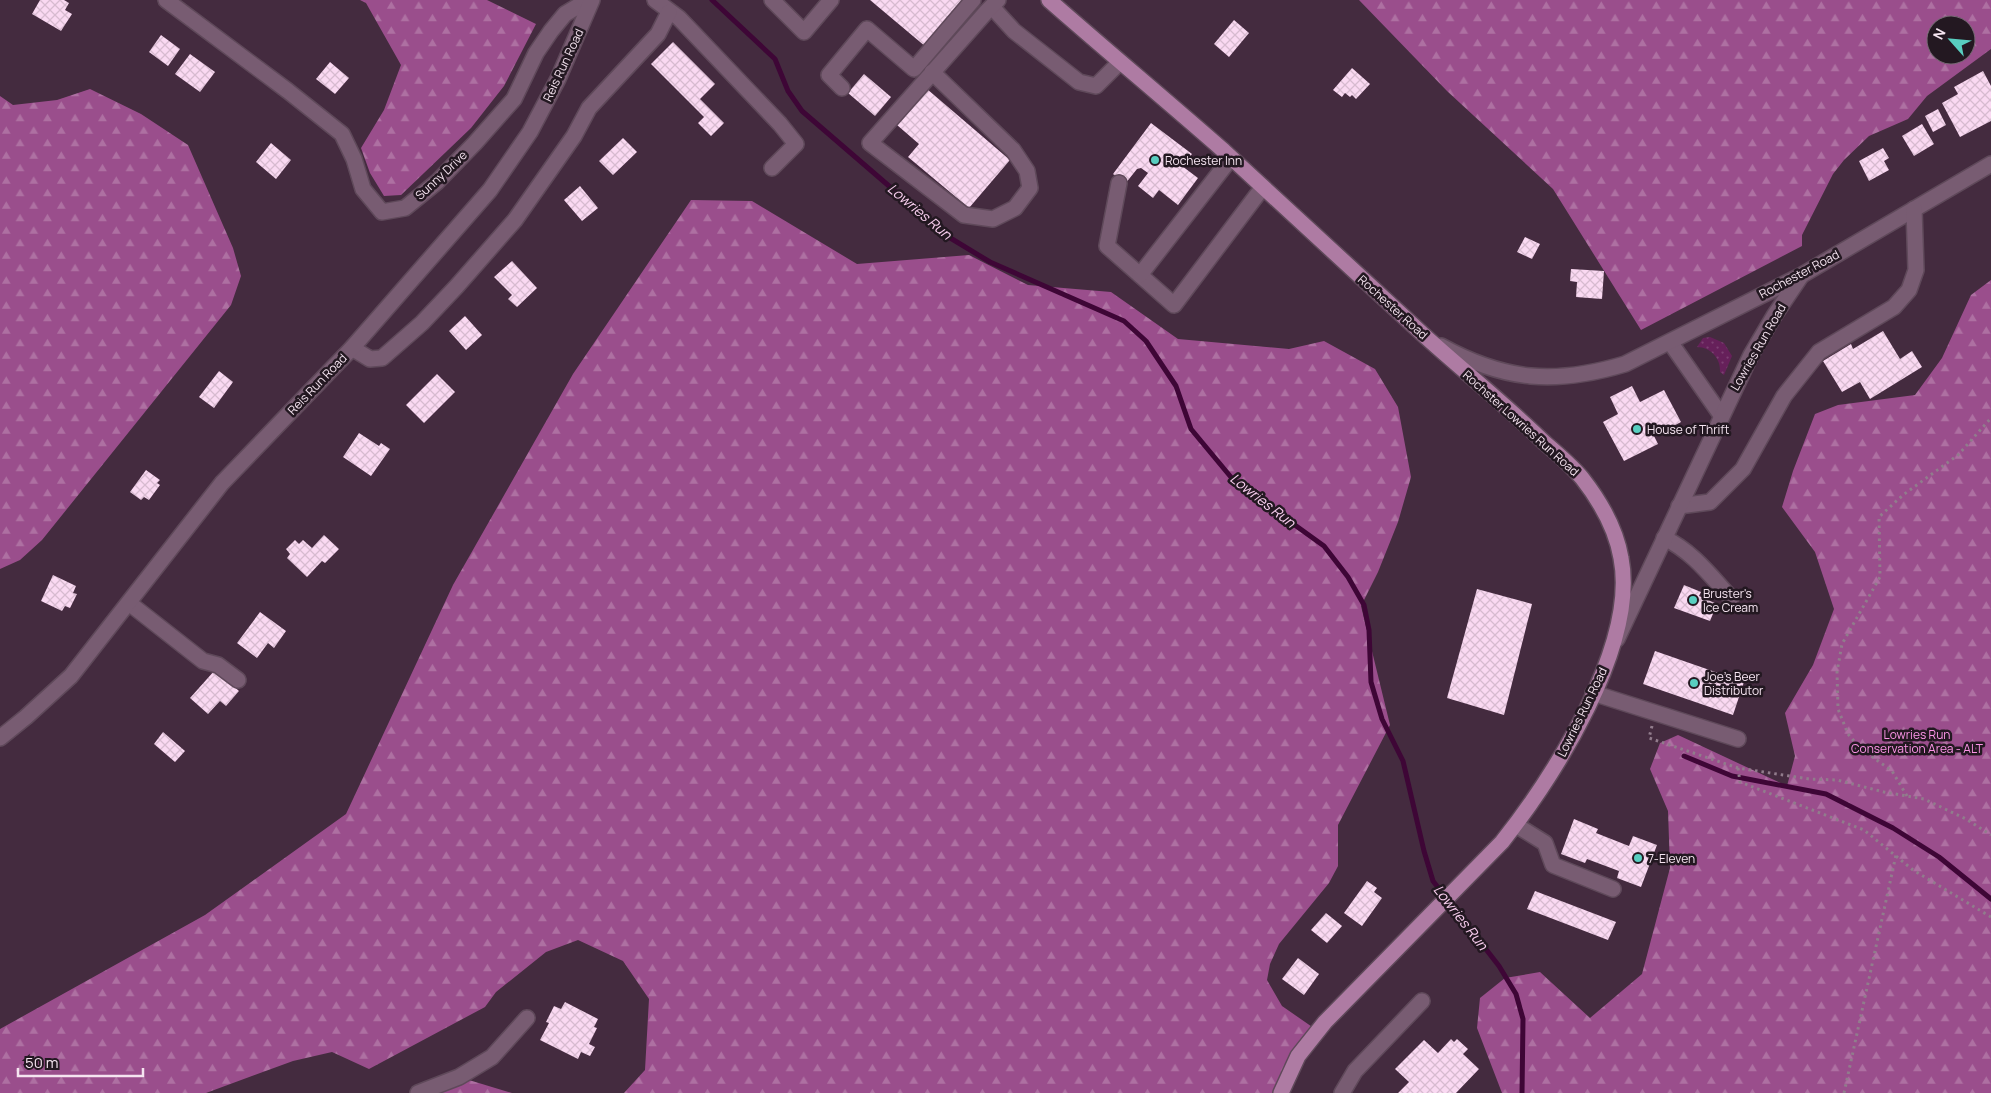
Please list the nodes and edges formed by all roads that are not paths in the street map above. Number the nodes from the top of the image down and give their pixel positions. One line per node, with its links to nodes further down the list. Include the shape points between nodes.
1 (166, 0): 2 (street, Sunny Drive, via 342,134 363,189 382,212 405,208 437,182 475,143 514,99 536,53 551,31 565,14)
2 (588, 0)
3 (592, 0): 24 (street, Reis Run Road, via 534,125 490,190)
4 (655, 0): 10 (street)
5 (772, 0): 6 (street, via 804,32)
6 (831, 0)
7 (973, 0): 13 (street, via 914,70 867,28 829,75)
8 (1049, 0): 11 (main road, Rochester Road)
9 (995, 3): 11 (street, via 1014,31 1079,82 1096,86); 12 (street)
10 (669, 12): 16 (street, via 679,18 796,144); 24 (street, via 658,34 589,108 574,136 515,220 422,323 382,358 370,359)
11 (1120, 62): 14 (main road, Rochester Road)
12 (932, 72): 12 (street, via 870,143 964,215 993,219 1015,208 1030,188 1027,171 1013,150)
13 (842, 88)
14 (1231, 158): 18 (main road, Rochester Road); 20 (street)
15 (1991, 164): 19 (street, Rochester Road)
16 (772, 168)
17 (1119, 183): 20 (street, via 1107,246)
18 (1263, 187): 20 (street, via 1174,305); 22 (main road, Rochester Road)
19 (1914, 209): 21 (street, Rochester Road); 26 (street, via 1916,270 1909,290 1894,307 1818,352 1784,396 1743,469 1710,502)
20 (1140, 275)
21 (1802, 275): 23 (street, Rochester Road); 25 (street, Lowries Run Road, via 1751,355)
22 (1428, 339): 23 (street, Rochester Road, via 1494,370 1522,376 1559,378 1625,364); 30 (main road, Rochster Lowries Run Road, via 1559,455 1600,504 1616,539 1624,576 1620,615)
23 (1670, 342): 25 (street)
24 (352, 348): 29 (street, Reis Run Road, via 222,483)
25 (1721, 415): 26 (street, Lowries Run Road)
26 (1679, 506): 27 (street, Lowries Run Road)
27 (1664, 538): 28 (street, via 1695,557); 30 (street, Lowries Run Road)
28 (1731, 598)
29 (129, 603): 31 (street, via 203,661 218,665); 33 (street, Reis Run Road, via 71,676)
30 (1608, 659): 32 (main road, Lowries Run Road)
31 (238, 680)
32 (1593, 692): 34 (street); 35 (main road, Lowries Run Road, via 1552,774)
33 (0, 738)
34 (1738, 739)
35 (1516, 825): 36 (street, via 1545,843 1553,866); 40 (main road, Lowries Run Road, via 1479,867 1325,1022 1298,1056)
36 (1613, 889)
37 (1422, 1001): 41 (street, via 1355,1071)
38 (527, 1018): 39 (street, via 492,1057 459,1077)
39 (418, 1093)
40 (1281, 1093)
41 (1342, 1093)

